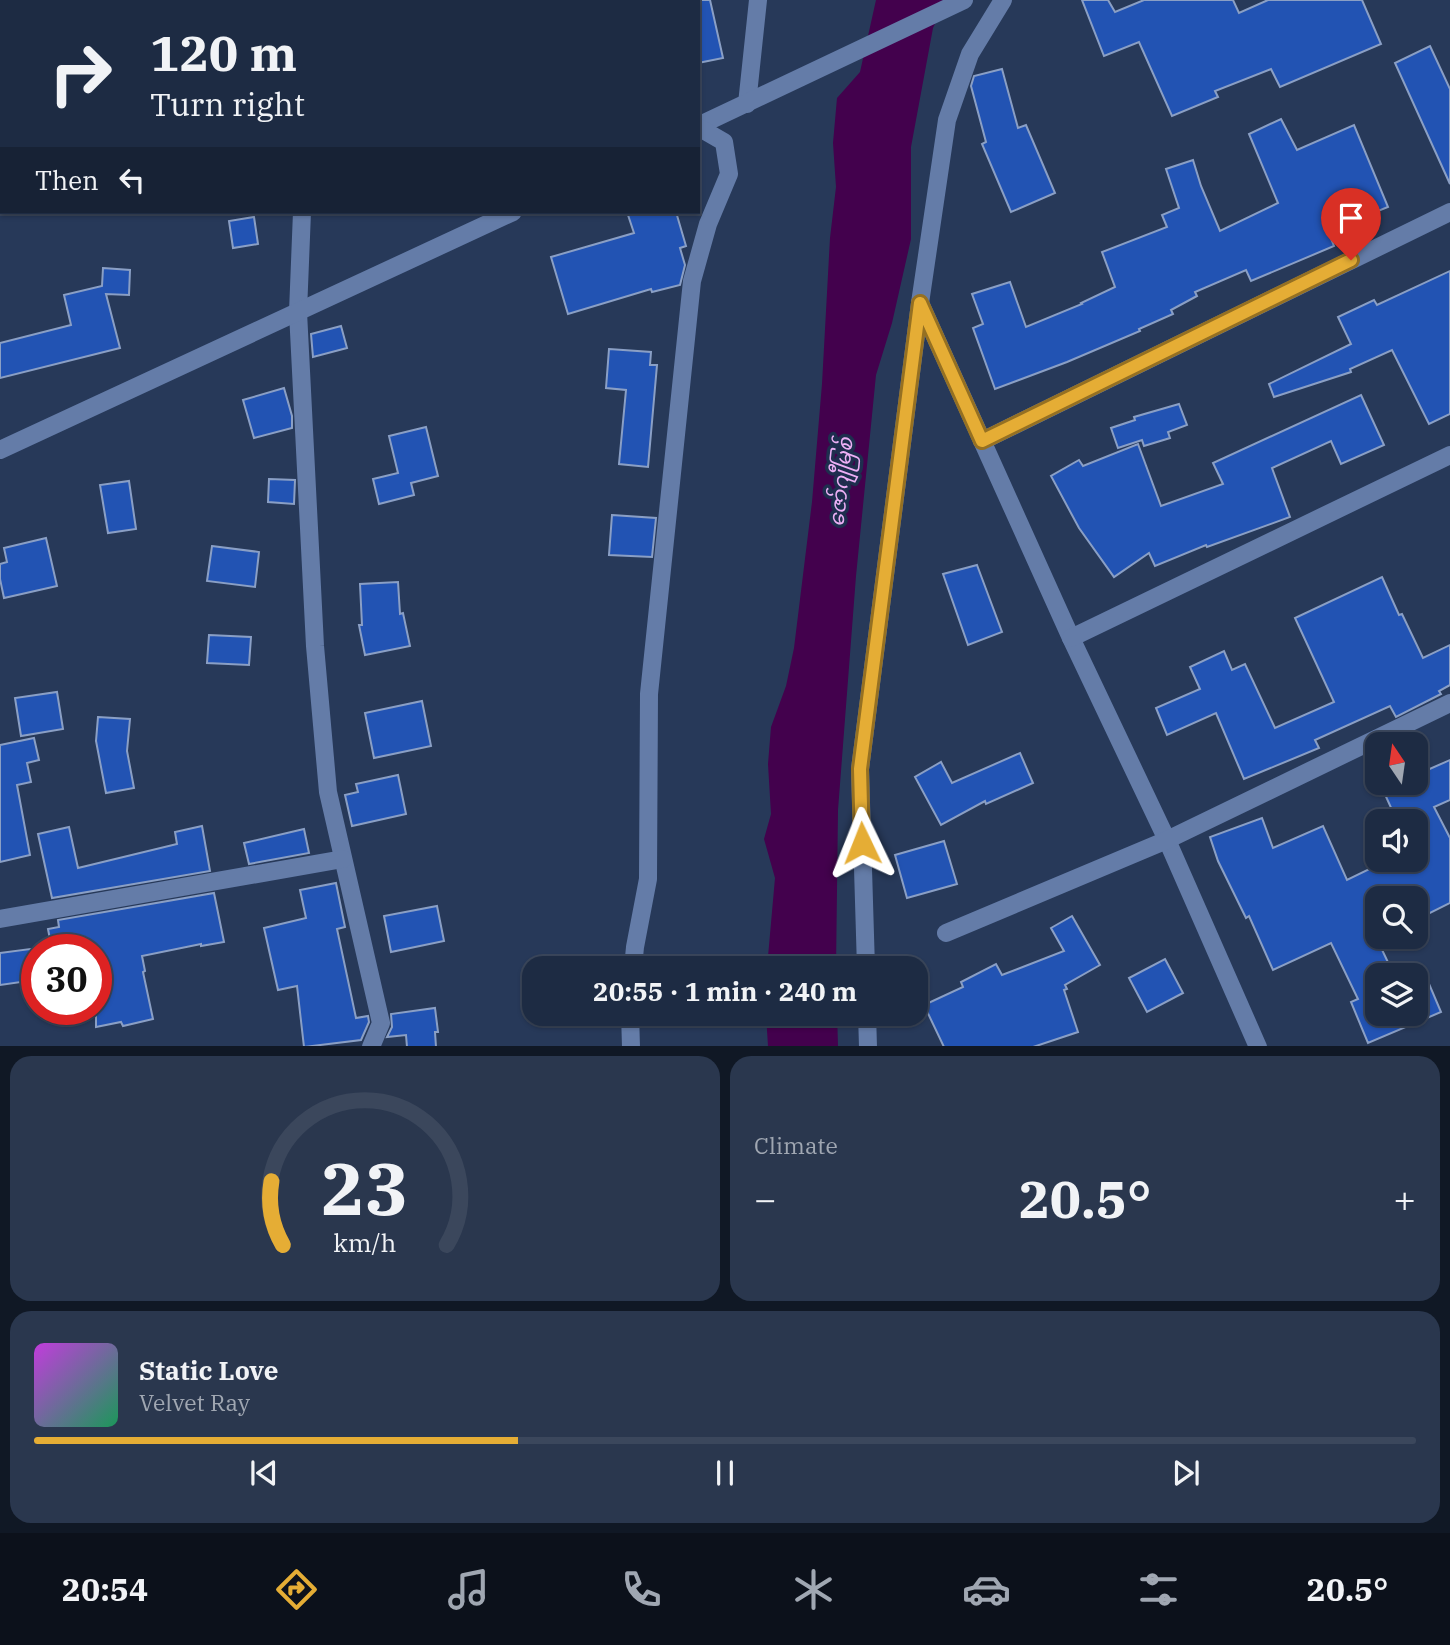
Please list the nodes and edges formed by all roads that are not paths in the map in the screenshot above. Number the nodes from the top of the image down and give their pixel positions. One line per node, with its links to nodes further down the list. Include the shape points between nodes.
1 (758, 0): 4 (street)
2 (964, 0): 4 (street)
3 (1003, 0): 10 (street, via 970,54 947,120)
4 (747, 104): 5 (street)
5 (700, 125)
6 (700, 127): 21 (street, via 723,142 729,174 708,224 692,281 649,694 648,879)
7 (1450, 212): 12 (street)
8 (302, 214): 11 (street)
9 (509, 214): 11 (street)
10 (920, 303): 12 (street); 22 (street, via 860,769)
11 (298, 312): 13 (street); 18 (street, via 314,646 328,792)
12 (982, 441): 15 (street)
13 (0, 450)
14 (1450, 455): 15 (street)
15 (1070, 638): 17 (street)
16 (1450, 703): 17 (street)
17 (1167, 840): 20 (street); 28 (street)
18 (343, 859): 19 (street); 25 (street, via 381,1023)
19 (0, 919)
20 (946, 933)
21 (635, 956)
22 (866, 956)
23 (630, 1026): 26 (street)
24 (867, 1026): 27 (street)
25 (371, 1046)
26 (631, 1046)
27 (868, 1046)
28 (1258, 1046)

